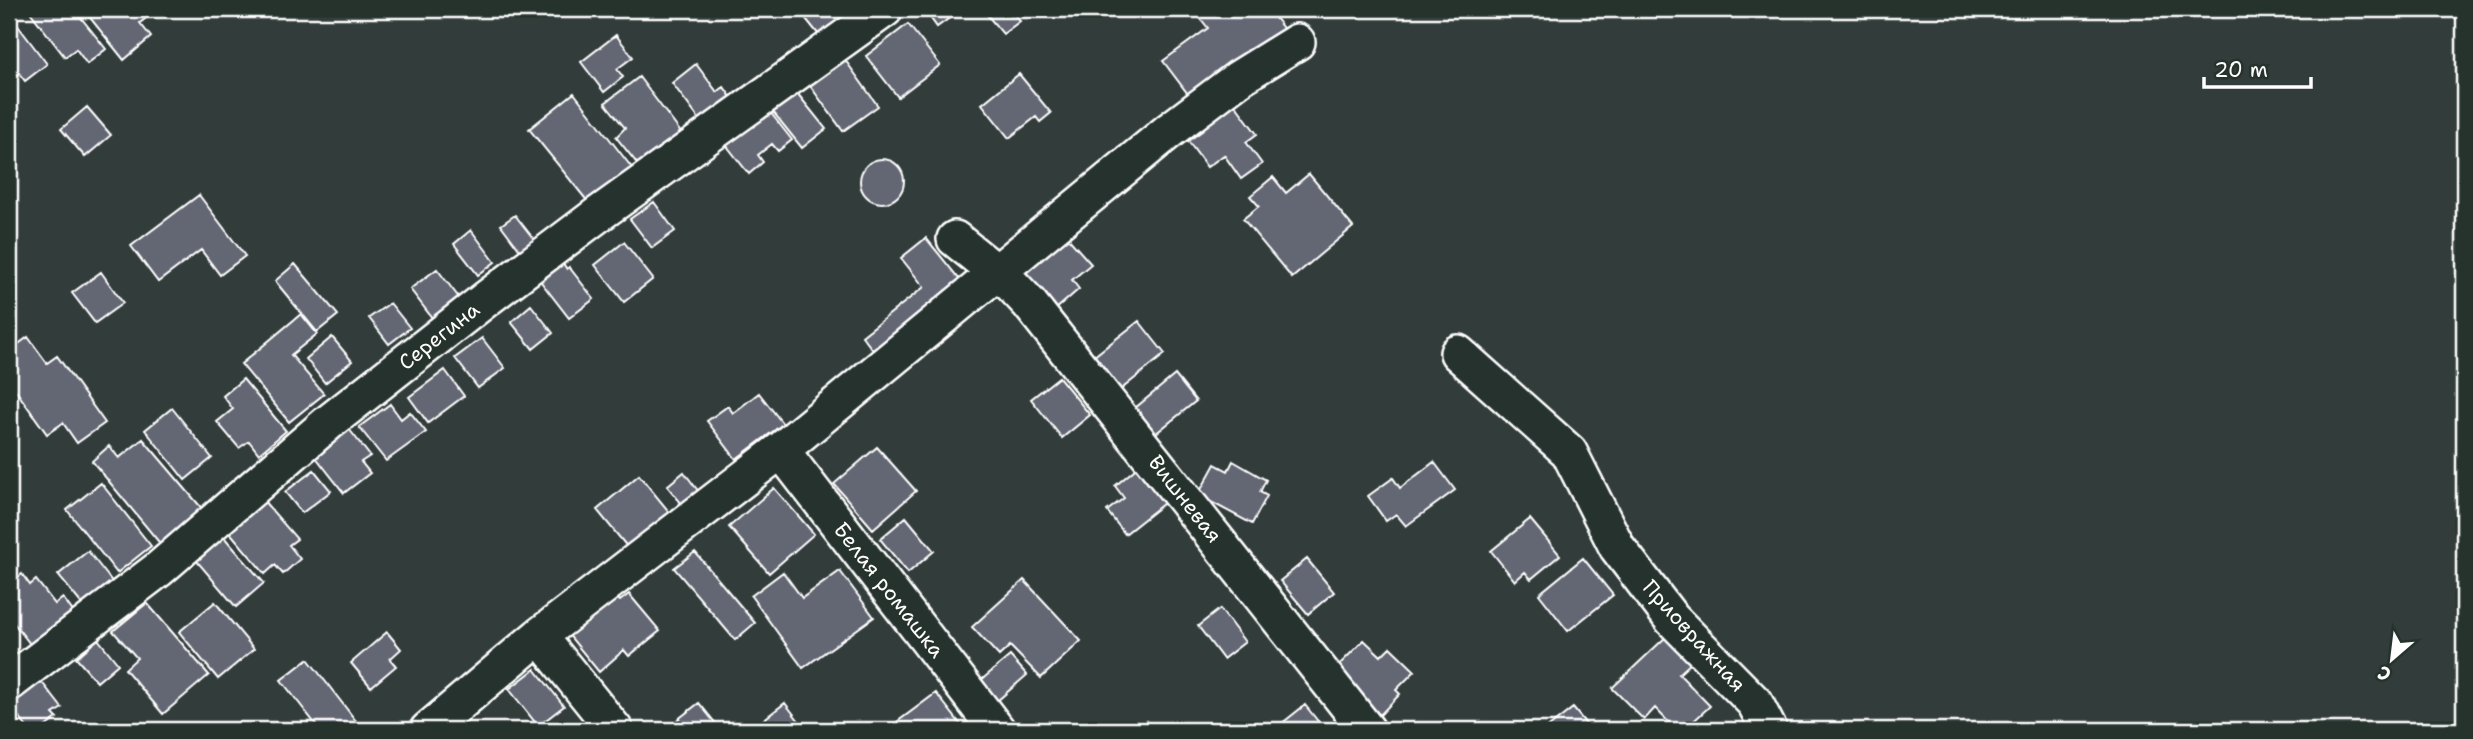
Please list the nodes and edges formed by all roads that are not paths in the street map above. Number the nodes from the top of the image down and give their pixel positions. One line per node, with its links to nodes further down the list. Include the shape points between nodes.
1 (885, 9): 8 (street, Серегина, via 486,299 328,424 159,569)
2 (1297, 42): 4 (street, via 1170,130)
3 (955, 239): 4 (street, Вишневая)
4 (998, 272): 6 (street); 12 (street, Вишневая, via 1029,303)
5 (1458, 353): 13 (street, Приовражная, via 1569,452 1617,547 1672,619 1755,704)
6 (781, 450): 7 (street); 11 (street, Белая ромашка)
7 (539, 636): 9 (street); 10 (street)
8 (9, 683)
9 (428, 730)
10 (615, 730)
11 (997, 730)
12 (1367, 730)
13 (1769, 730)

